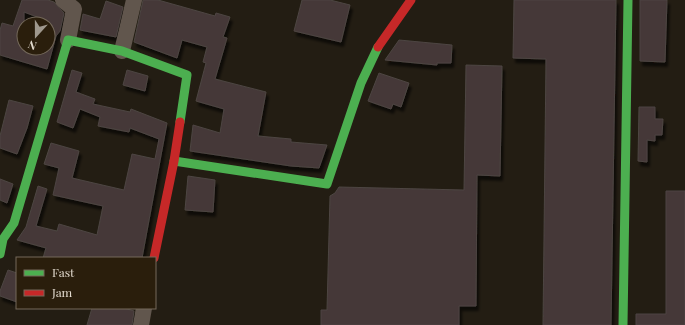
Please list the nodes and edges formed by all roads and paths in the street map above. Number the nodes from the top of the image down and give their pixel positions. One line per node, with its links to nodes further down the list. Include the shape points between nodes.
1 (63, 0): 5 (street, via 74,9)
2 (134, 0): 6 (street)
3 (411, 0): 7 (street, via 381,42 368,66 327,184)
4 (628, 0): 12 (street)
5 (68, 40): 6 (street); 8 (street, via 14,222)
6 (122, 51): 7 (street, via 187,75)
7 (174, 161): 9 (street)
8 (1, 244)
9 (154, 257)
10 (144, 309): 11 (street)
11 (140, 325)
12 (623, 325)

